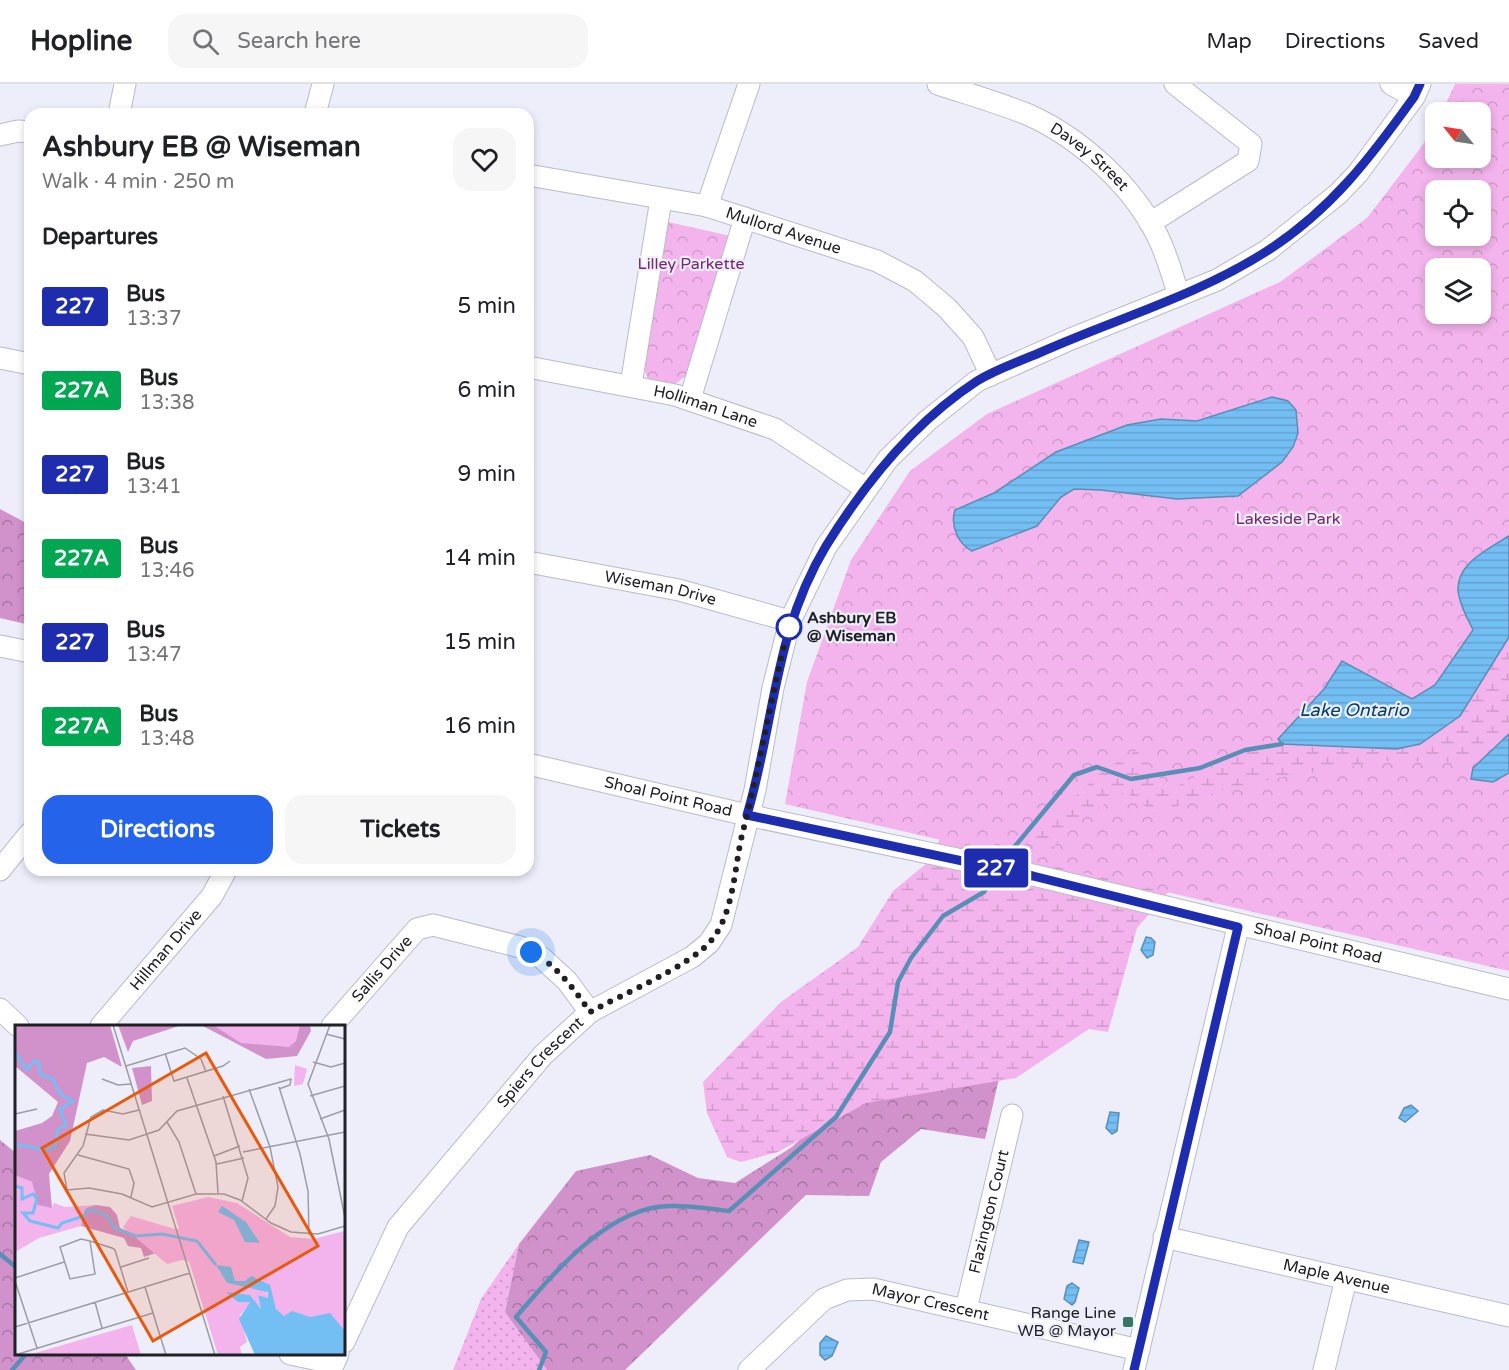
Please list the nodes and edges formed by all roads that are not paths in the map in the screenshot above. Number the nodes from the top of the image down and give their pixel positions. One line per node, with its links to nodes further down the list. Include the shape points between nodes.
1 (125, 84): 8 (street)
2 (323, 84): 9 (street)
3 (748, 84): 14 (street)
4 (938, 84): 16 (street, Davey Street, via 1030,116 1071,140 1106,168)
5 (1175, 84): 16 (street, via 1251,144 1248,161)
6 (1391, 84): 7 (street)
7 (1417, 90): 17 (street, Spiers Crescent, via 1358,173 1338,194 1268,250 1217,280)
8 (119, 108)
9 (317, 108)
10 (24, 132): 11 (street)
11 (0, 135)
12 (534, 176): 13 (street, Mullord Avenue)
13 (661, 199): 14 (street, Mullord Avenue); 22 (street)
14 (707, 206): 15 (street, Mullord Avenue)
15 (745, 218): 21 (street, Mullord Avenue, via 878,261 915,281 973,337); 23 (street)
16 (1150, 223): 17 (street, Davey Street)
17 (1179, 295): 21 (street, Spiers Crescent)
18 (0, 358): 19 (street)
19 (24, 363)
20 (534, 368): 22 (street, Holliman Lane)
21 (991, 375): 24 (street, Spiers Crescent, via 977,381 927,421 888,459)
22 (631, 385): 23 (street, Holliman Lane)
23 (690, 399): 24 (street, Holliman Lane, via 775,429)
24 (866, 489): 26 (street, Spiers Crescent, via 826,547)
25 (534, 563): 26 (street, Wiseman Drive, via 679,590)
26 (790, 621): 30 (street, Spiers Crescent)
27 (0, 646): 28 (street)
28 (24, 651)
29 (534, 765): 30 (street, Shoal Point Road)
30 (747, 815): 34 (street, Shoal Point Road, via 1033,876); 37 (street, Spiers Crescent, via 728,902 721,925 709,943 692,957)
31 (24, 840): 32 (street)
32 (0, 870)
33 (223, 876): 39 (street, Hillman Drive, via 212,896)
34 (1238, 927): 35 (street, Shoal Point Road); 42 (street)
35 (1509, 990)
36 (0, 1008): 38 (street)
37 (590, 1012): 40 (street, Sallis Drive, via 567,981 542,958 520,947 433,925 417,929); 46 (street, Spiers Crescent, via 543,1055 398,1227)
38 (17, 1025)
39 (102, 1025)
40 (333, 1025)
41 (1012, 1115): 44 (street, Flazington Court)
42 (1164, 1238): 43 (street, Maple Avenue); 49 (street)
43 (1346, 1279): 45 (street, Maple Avenue); 51 (street)
44 (966, 1309): 49 (street, Mayor Crescent); 50 (street, Mayor Crescent, via 873,1289 848,1290 824,1299)
45 (1509, 1316)
46 (345, 1339)
47 (299, 1355): 48 (street, via 334,1363)
48 (337, 1355)
49 (1137, 1360)
50 (749, 1370)
51 (1324, 1370)

